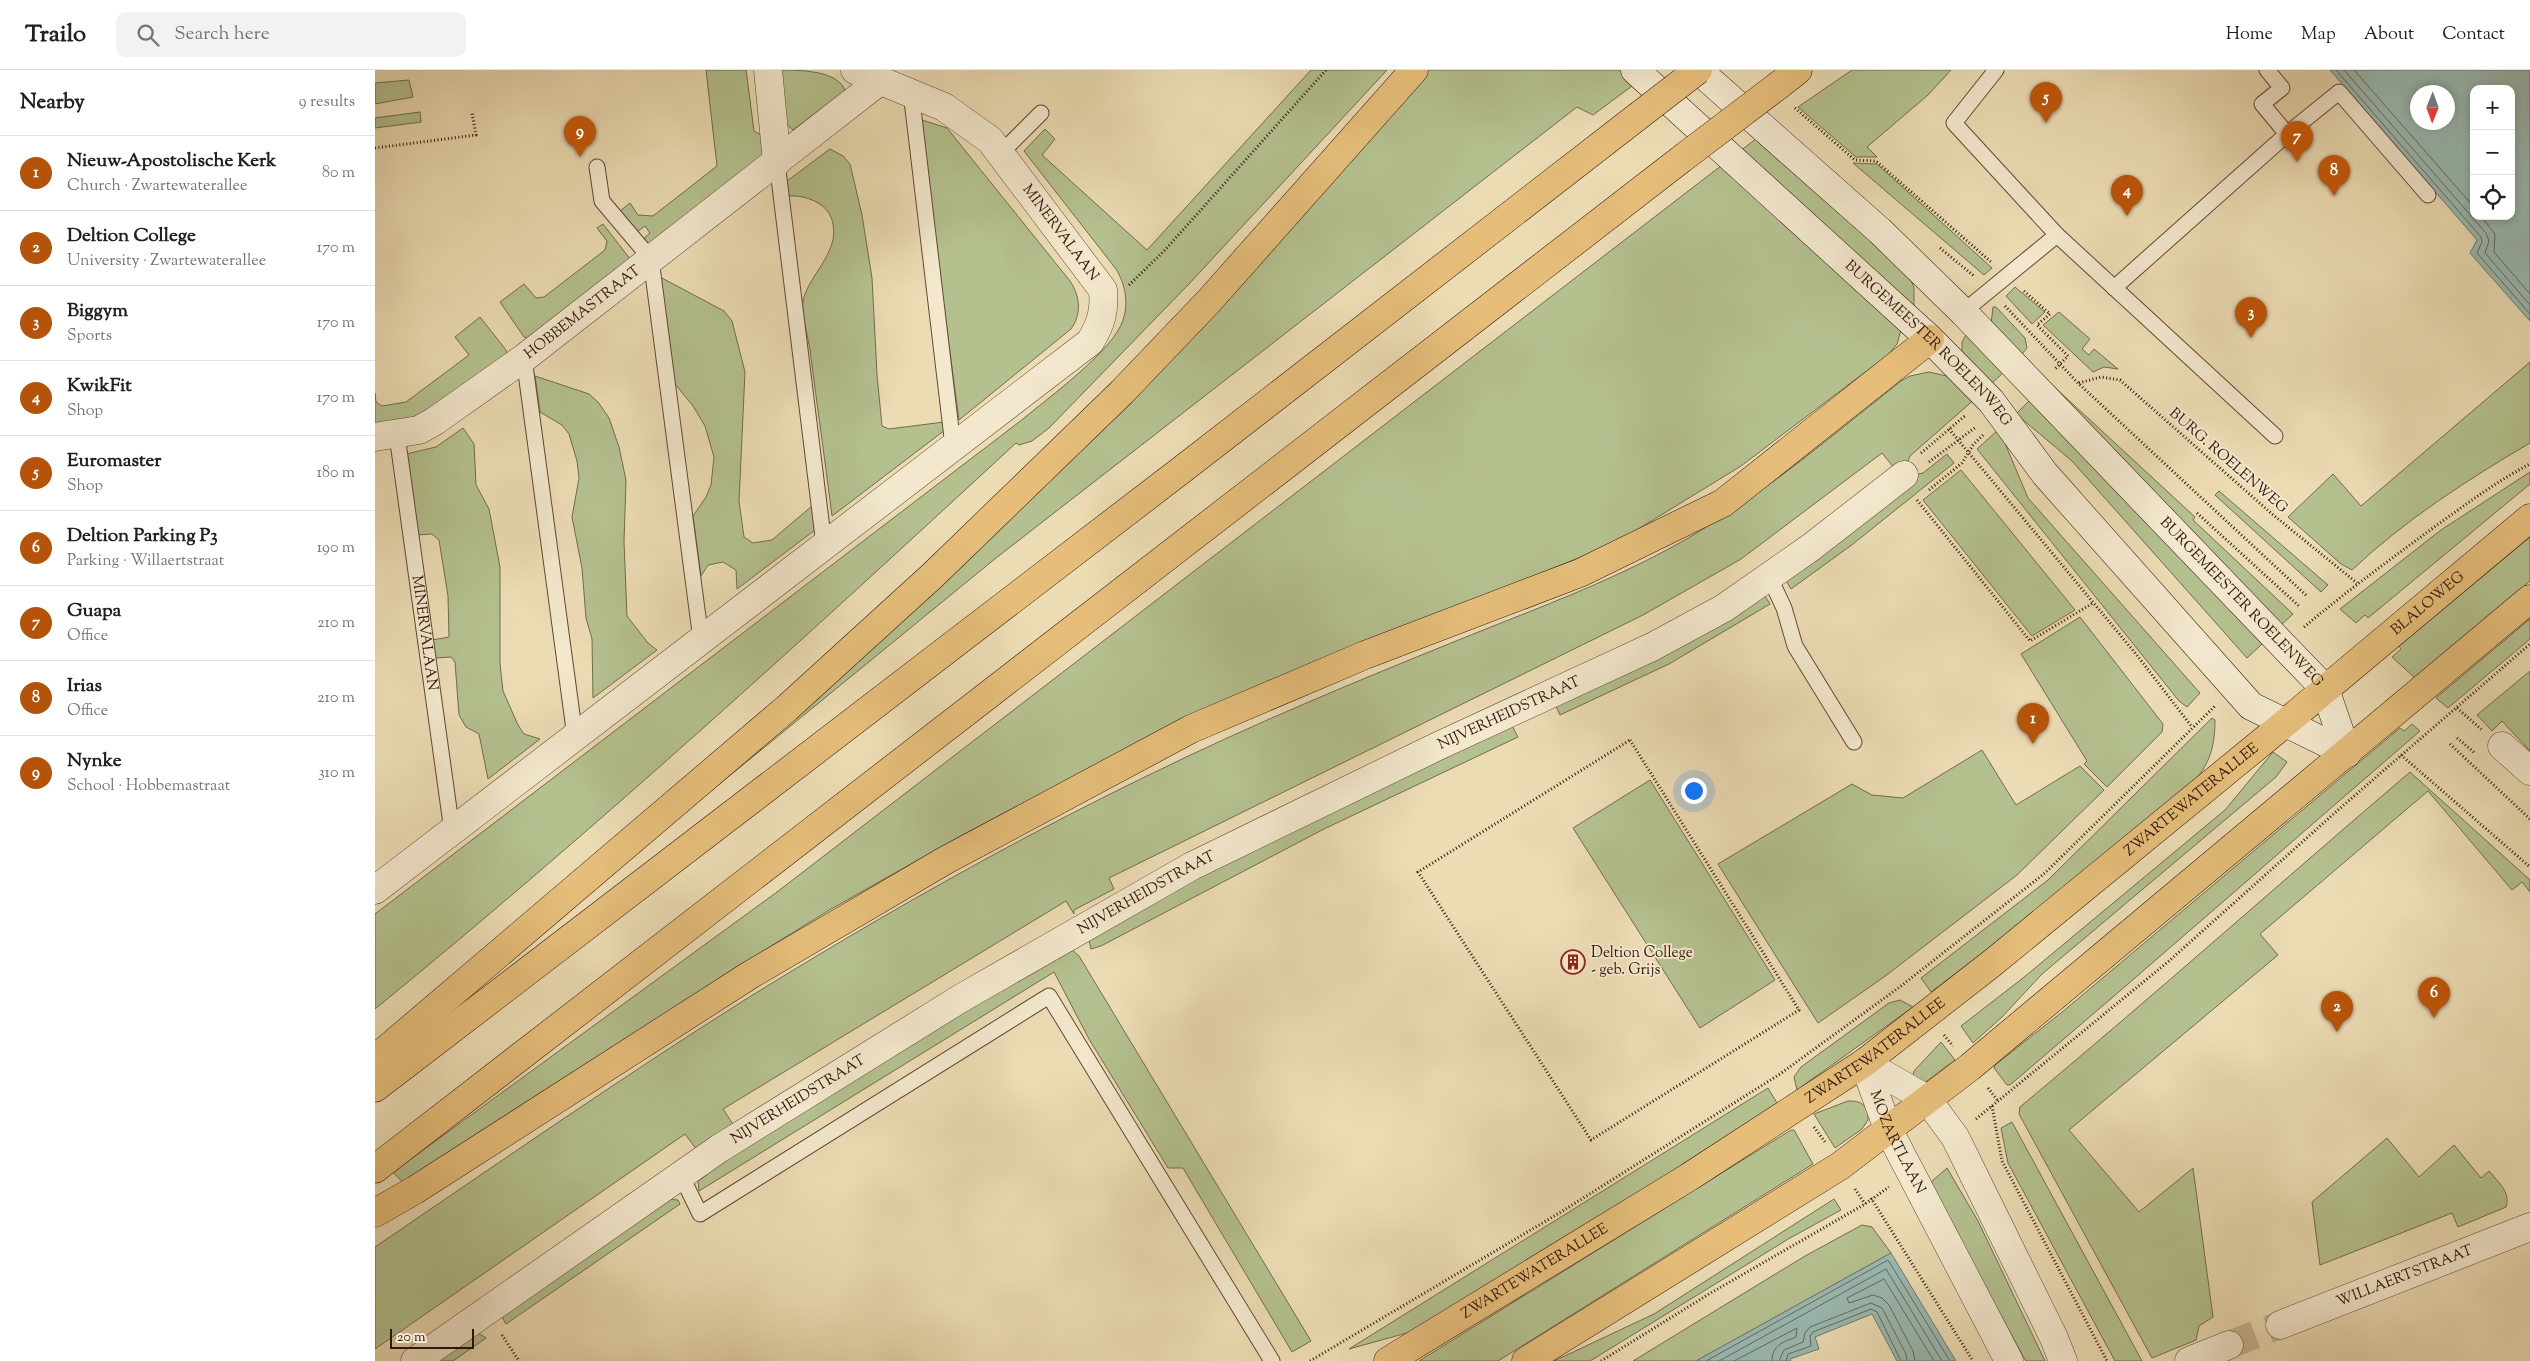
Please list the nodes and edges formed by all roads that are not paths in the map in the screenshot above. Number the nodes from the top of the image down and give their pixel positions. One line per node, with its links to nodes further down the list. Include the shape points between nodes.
1 (769, 70): 14 (street)
2 (855, 70): 8 (street, MINERVALAAN)
3 (1414, 70): 41 (main road, via 1209,302 1122,392 940,568 787,708)
4 (1635, 70): 21 (street, BURGEMEESTER ROELENWEG)
5 (1698, 70): 20 (street, BURGEMEESTER ROELENWEG, via 1880,231); 43 (main road, bridge)
6 (1996, 70): 17 (lane, via 1953,124)
7 (2267, 70): 12 (lane, via 2282,88 2262,104)
8 (881, 80): 10 (street, MINERVALAAN); 14 (street, HOBBEMASTRAAT)
9 (1789, 86): 46 (main road, bridge, via 1684,157)
10 (911, 92): 13 (street, MINERVALAAN, via 968,122 990,140); 25 (lane)
11 (1041, 113): 13 (lane)
12 (2287, 134): 16 (lane, via 2339,92); 19 (lane)
13 (1000, 154): 25 (street, MINERVALAAN, via 1103,290 1105,309 1090,342)
14 (777, 162): 18 (street, HOBBEMASTRAAT); 28 (lane)
15 (597, 167): 18 (lane, via 602,201)
16 (2428, 195)
17 (2057, 235): 19 (lane); 20 (lane)
18 (651, 259): 22 (street, HOBBEMASTRAAT); 31 (lane)
19 (2115, 288): 24 (lane)
20 (1963, 312): 21 (street); 32 (street, BURGEMEESTER ROELENWEG)
21 (1930, 339): 33 (street, BURGEMEESTER ROELENWEG, via 1991,401 2045,474 2233,688 2251,706); 48 (main road, via 1723,503 1580,573 1365,655 1191,729 946,860 750,975)
22 (524, 358): 23 (street, HOBBEMASTRAAT, via 435,421 419,430); 34 (lane)
23 (386, 436): 39 (lane, MINERVALAAN)
24 (2275, 436)
25 (953, 446): 28 (street)
26 (1917, 464): 29 (street, NIJVERHEIDSTRAAT)
27 (2530, 518): 32 (main road, BLALOWEG)
28 (824, 545): 31 (street)
29 (1769, 576): 35 (lane, via 1784,608 1795,646); 47 (street, NIJVERHEIDSTRAAT, via 1724,608 1652,647 1436,747 1192,866 963,997)
30 (2530, 599): 37 (main road)
31 (701, 640): 34 (street)
32 (2325, 689): 33 (main road, ZWARTEWATERALLEE); 37 (street, BURGEMEESTER ROELENWEG)
33 (2285, 724): 37 (street, BURGEMEESTER ROELENWEG); 42 (main road, ZWARTEWATERALLEE, via 1991,964)
34 (575, 737): 39 (street)
35 (1854, 742)
36 (2502, 746): 38 (street)
37 (2347, 753): 44 (main road)
38 (2530, 771)
39 (452, 831): 40 (street)
40 (375, 890)
41 (375, 1059)
42 (1864, 1063): 44 (street, MOZARTLAAN); 45 (street, MOZARTLAAN); 54 (main road, ZWARTEWATERALLEE, via 1689,1177)
43 (375, 1088)
44 (1927, 1100): 45 (main road); 57 (street, MOZARTLAAN, via 1955,1137)
45 (1888, 1129): 55 (main road, via 1840,1166); 56 (street, MOZARTLAAN)
46 (375, 1169)
47 (681, 1175): 52 (street, NIJVERHEIDSTRAAT); 53 (lane, via 700,1214 1049,996)
48 (375, 1213)
49 (2530, 1227): 50 (street, WILLAERTSTRAAT)
50 (2280, 1326)
51 (2229, 1345): 58 (street)
52 (415, 1361)
53 (1272, 1361)
54 (1388, 1361)
55 (1526, 1361)
56 (2009, 1361)
57 (2063, 1361)
58 (2189, 1361)

